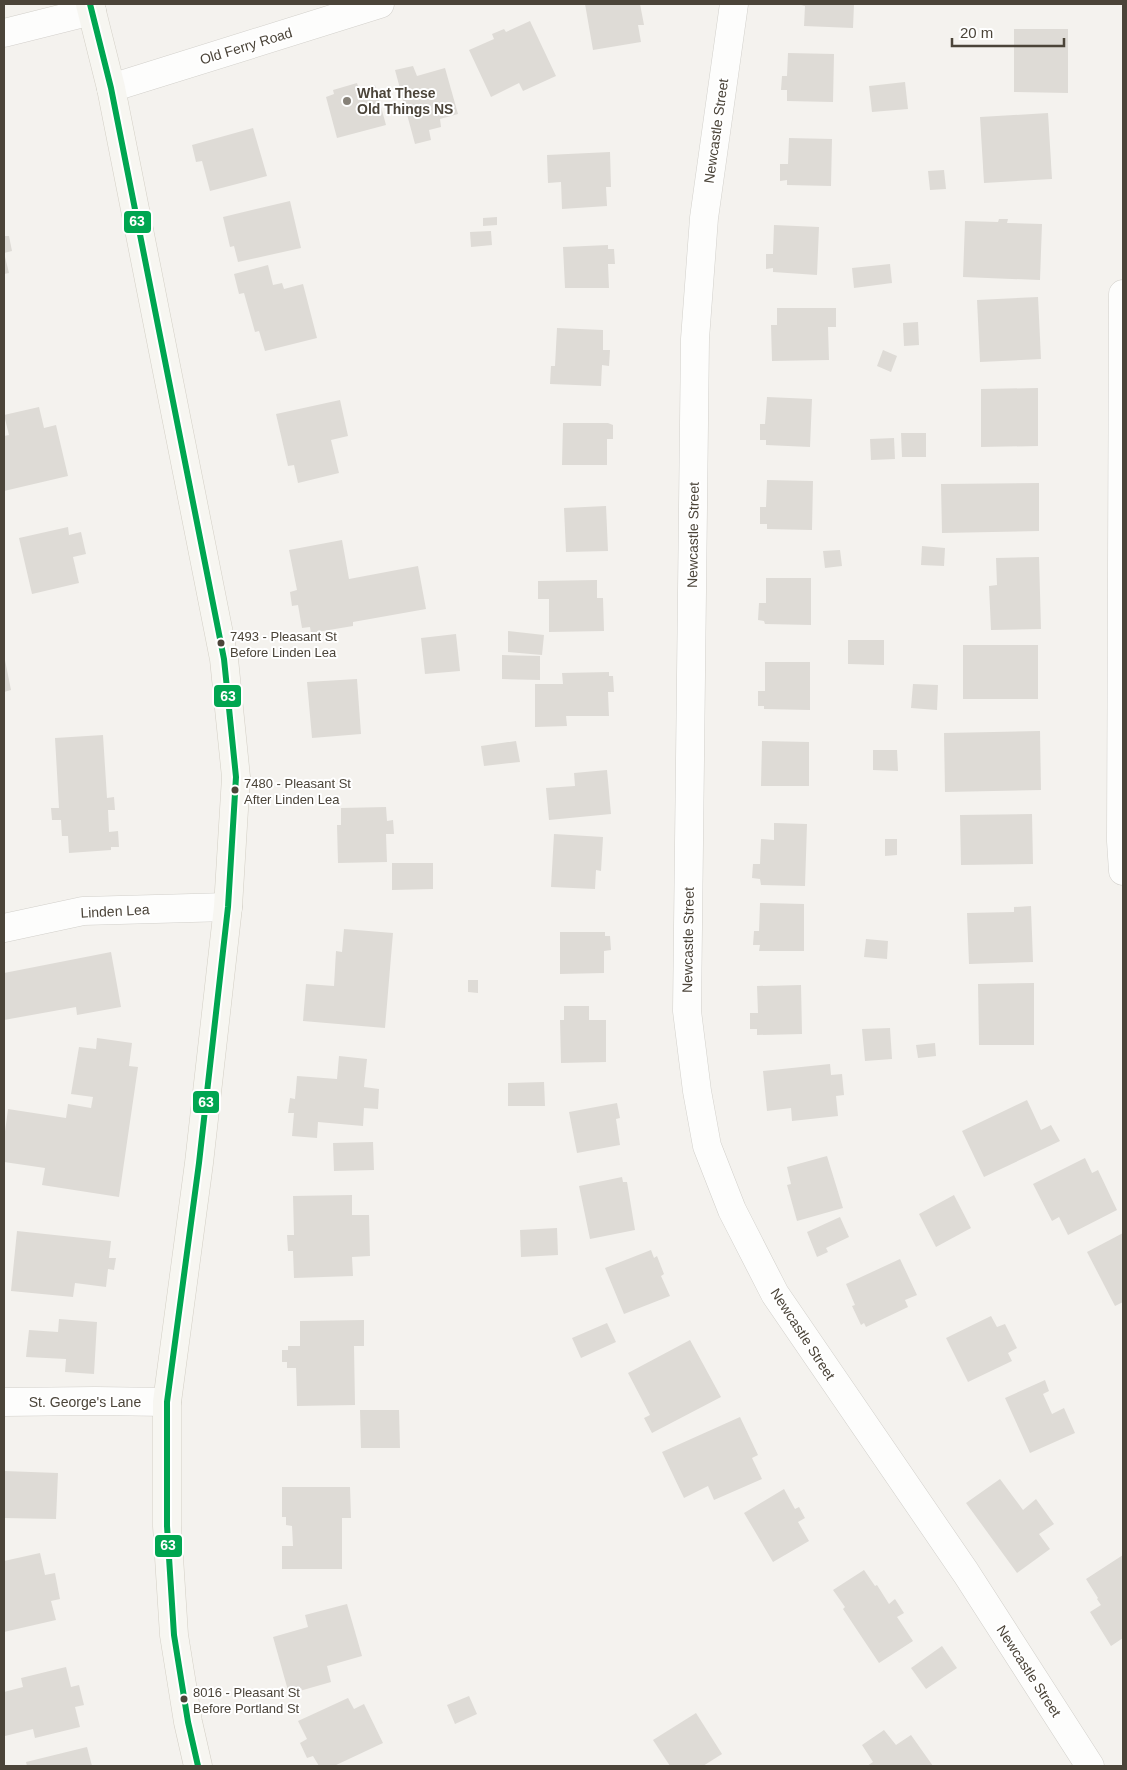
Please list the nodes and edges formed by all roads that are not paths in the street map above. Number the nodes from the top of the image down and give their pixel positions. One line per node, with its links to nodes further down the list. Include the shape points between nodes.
1 (380, 4): 5 (street, Old Ferry Road)
2 (734, 4): 13 (street, Newcastle Street, via 704,218 695,339 688,1010 707,1146 732,1210 775,1294 966,1573)
3 (91, 7): 4 (street); 5 (main road)
4 (4, 33)
5 (111, 88): 8 (main road, via 224,659 236,777)
6 (1123, 294): 7 (street)
7 (1123, 871)
8 (228, 908): 9 (street, Linden Lea, via 83,911); 11 (main road)
9 (4, 928)
10 (4, 1402): 11 (street, St. George's Lane)
11 (167, 1402): 12 (main road, via 167,1526 174,1635)
12 (198, 1766)
13 (1090, 1766)

